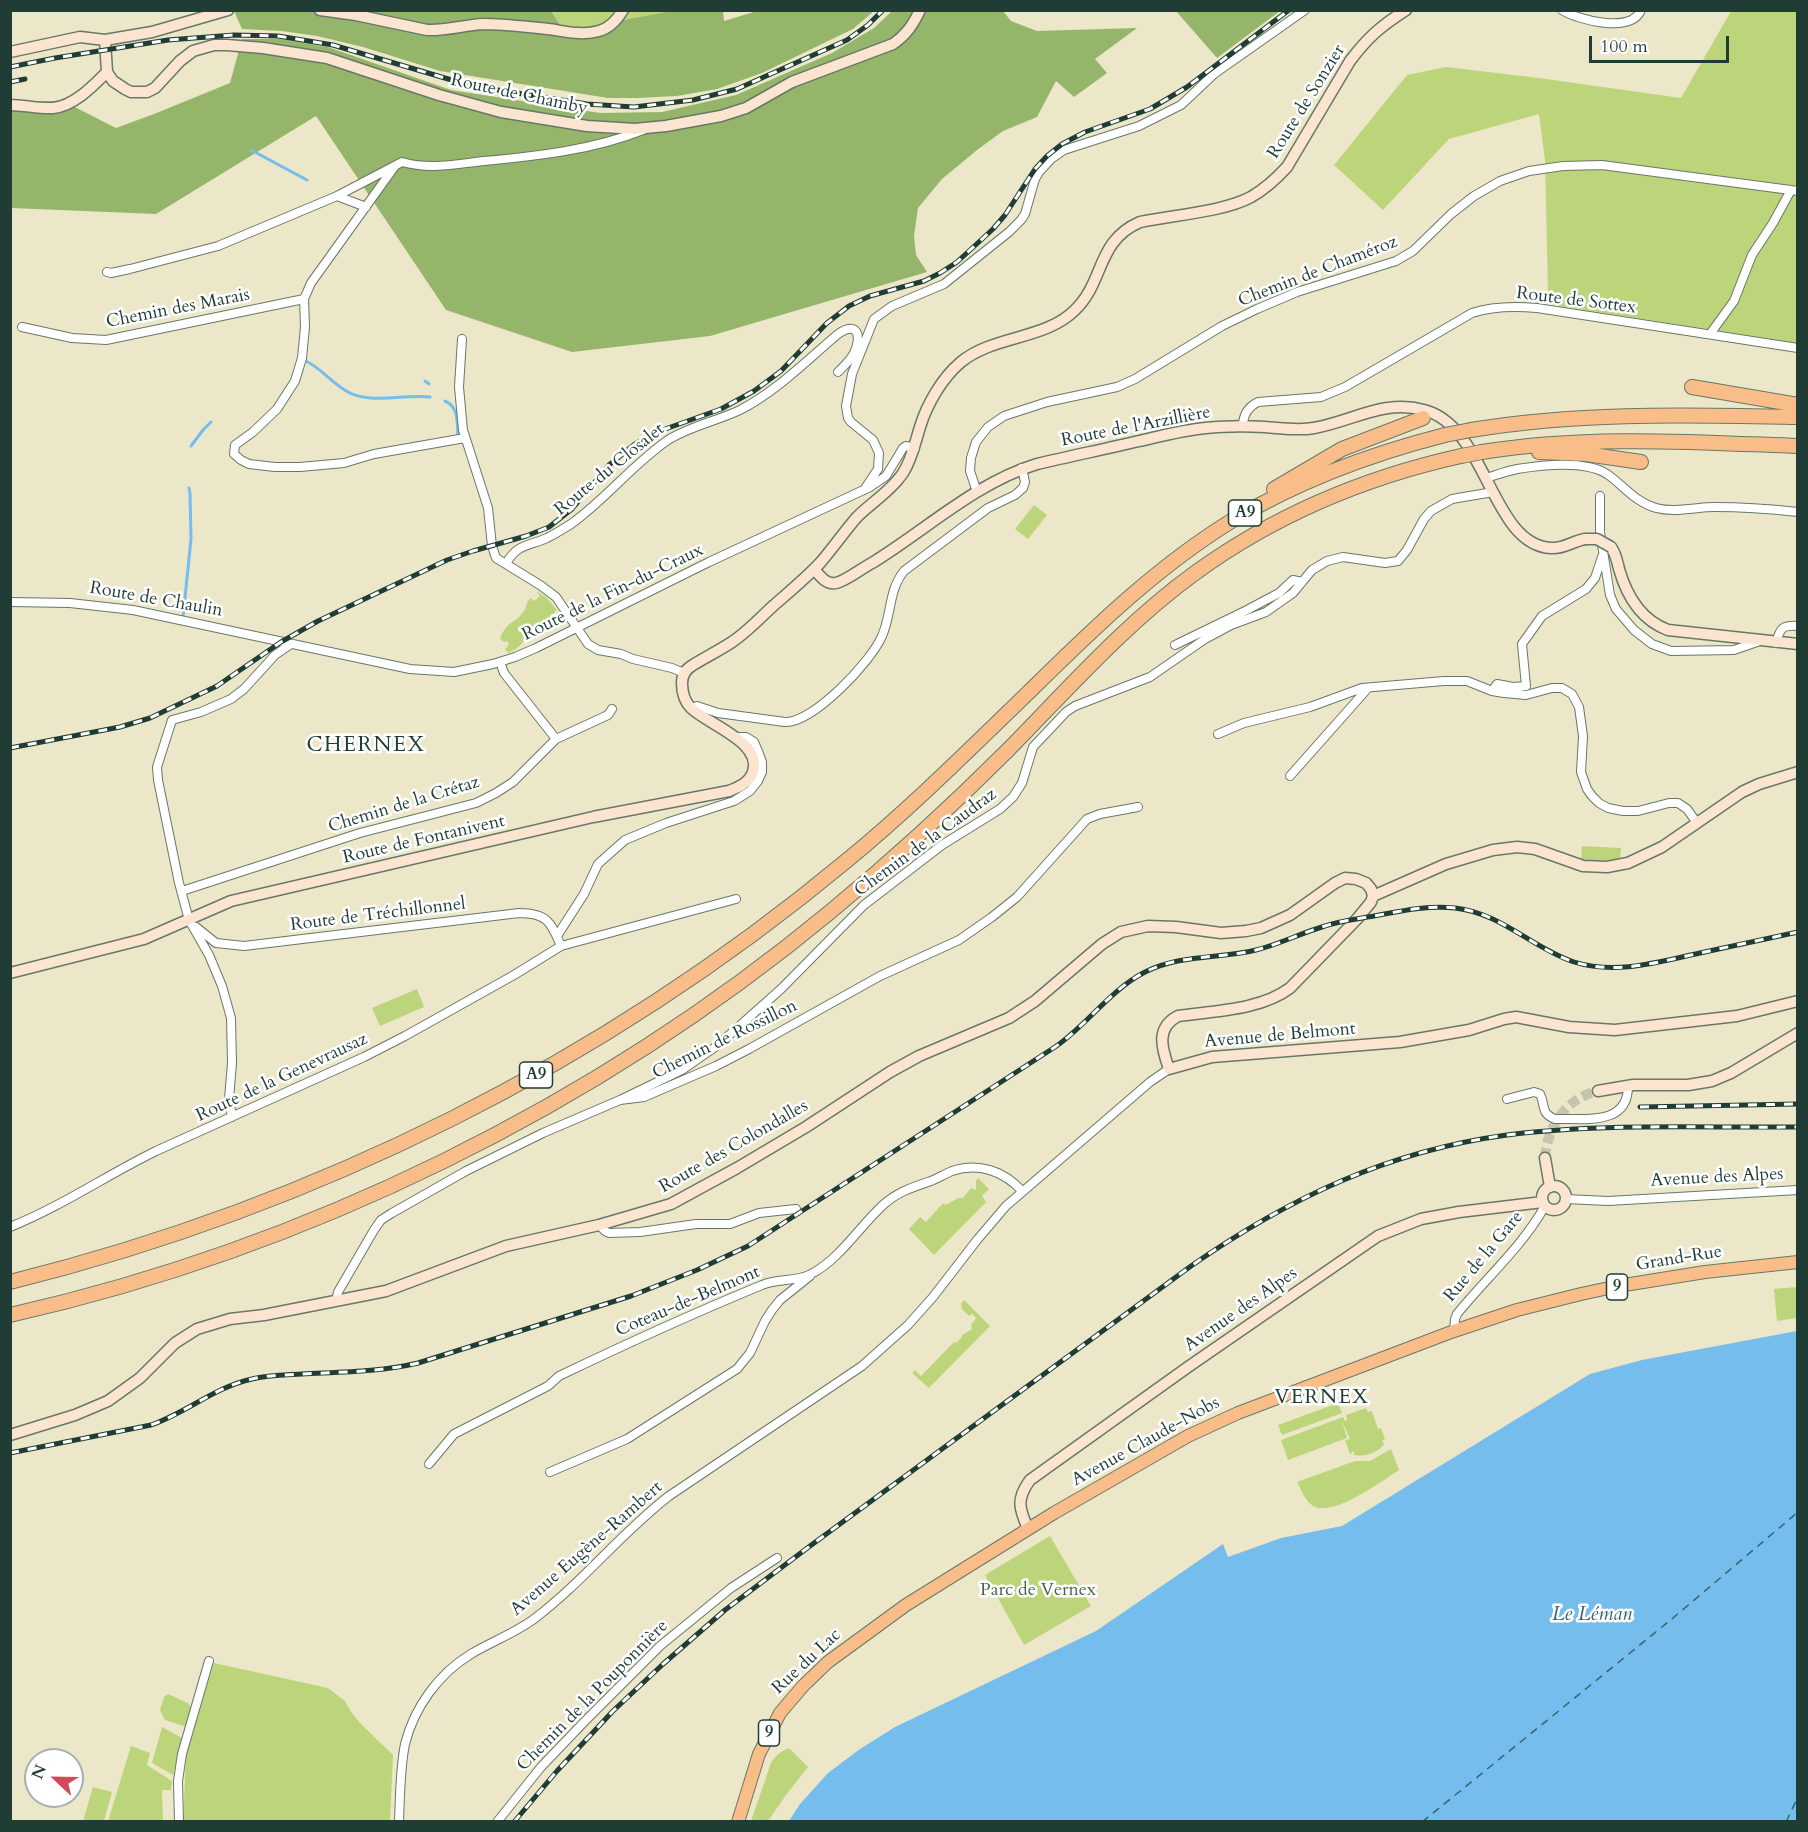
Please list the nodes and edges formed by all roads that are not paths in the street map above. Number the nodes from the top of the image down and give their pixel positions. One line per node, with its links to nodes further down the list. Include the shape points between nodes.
1 (228, 10): 9 (street, via 152,32)
2 (321, 10): 3 (street, via 427,30 482,24 582,33 607,28)
3 (623, 10)
4 (920, 10): 13 (street, Route de Chamby, via 908,32 893,44 792,82 747,108)
5 (1305, 10): 16 (street, via 1214,74 1182,105 1139,126 1064,150)
6 (1406, 10): 36 (street, Route de Sonzier, via 1363,44 1287,167 1275,180 1249,198 1231,204 1127,228 1109,248 1086,299 1066,319 981,350 961,362 930,402)
7 (1562, 10): 8 (street, via 1601,23 1629,21)
8 (1641, 10)
9 (105, 40): 10 (street, via 80,37); 11 (street)
10 (10, 52)
11 (107, 72): 12 (street, via 75,99 55,108); 13 (street, Route de Chamby, via 125,89 147,92 185,56 202,48 263,48 327,58 501,112 597,128)
12 (10, 105)
13 (648, 128): 14 (street, via 625,138 556,152 444,167 402,162)
14 (394, 166): 18 (street); 19 (street)
15 (1032, 166): 16 (street)
16 (1039, 172): 22 (street, Route du Closalet, via 1025,213 1009,232 944,284 892,306)
17 (1794, 190): 25 (street, via 1752,255 1734,301); 42 (street, Chemin de Chaméroz, via 1602,165 1529,171 1500,181 1474,196 1413,251 1396,261 1297,292 1257,309 1117,387 1004,416 976,442 970,471)
18 (337, 196): 19 (street); 20 (street, via 218,246)
19 (366, 207): 21 (street)
20 (107, 272)
21 (304, 298): 23 (street, Chemin des Marais, via 105,340 72,338); 34 (street, via 302,358 295,381 277,409 235,445 234,454 249,464 300,467 344,463)
22 (874, 319): 24 (street, Route du Closalet); 41 (street, via 852,374 846,406 848,418 873,440 879,453 878,469)
23 (22, 327)
24 (856, 331): 28 (street, via 859,339 854,353); 48 (street, Route du Closalet, via 842,331 791,375 746,406 671,438 572,523 521,547)
25 (1710, 334): 27 (street, Route de Sottex); 33 (street, Route de Sottex, via 1537,308 1485,309 1321,397 1254,403 1243,419)
26 (462, 339): 34 (street, via 459,387)
27 (1797, 348)
28 (838, 372)
29 (1692, 387): 30 (highway)
30 (1797, 405)
31 (1797, 417): 46 (highway, A9, bridge, via 1598,416 1471,430 1337,468)
32 (1423, 418): 46 (highway, via 1325,457)
33 (1243, 426): 37 (street, Route de l'Arzillière, via 1312,428 1399,405 1435,413); 39 (street, Route de l'Arzillière, via 1180,432)
34 (465, 438): 48 (street, via 488,508 493,551 496,558)
35 (1797, 447): 37 (highway, A9, via 1598,441)
36 (915, 448): 41 (street, Route de la Fin-du-Craux, via 903,448 886,476); 49 (street, Route de Sonzier, via 898,480 857,518)
37 (1484, 454): 38 (highway, via 1586,454); 40 (street, Route de l'Arzillière); 100 (highway, A9, bridge, via 1461,456 1362,484 1272,525 1215,559 1156,604 1104,651 978,779 864,884 746,977 577,1089 417,1173 259,1240 126,1284)
38 (1641, 462)
39 (1022, 468): 42 (street, Route de l'Arzillière); 64 (street, via 1025,482 1015,495 988,508 904,571 892,594 883,635 872,654 842,687 809,713 785,723 718,713 698,706)
40 (1486, 478): 43 (street, Route de l'Arzillière); 45 (street, via 1515,469 1591,467 1656,508 1747,507)
41 (865, 489): 53 (street, Route de la Fin-du-Craux)
42 (977, 492): 49 (street, Route de l'Arzillière, via 839,582 826,581)
43 (1493, 492): 47 (street, Route de l'Arzillière, bridge, via 1512,524 1531,543 1558,548 1597,539); 50 (street, Chemin de la Caudraz, via 1452,499 1431,511 1398,561 1342,557 1312,570)
44 (1600, 496): 47 (street)
45 (1797, 512)
46 (1230, 522): 98 (highway, A9, via 1122,603 883,829 829,875 644,1009 517,1085 384,1152 201,1225)
47 (1607, 551): 54 (street, via 1616,555 1635,606 1656,626); 54 (street, via 1610,595 1616,609 1652,644 1671,651 1698,652 1734,650); 62 (street, via 1586,589 1542,616 1522,644 1526,686 1497,684)
48 (507, 564): 53 (street, via 556,597)
49 (814, 569): 60 (street, Route de Sonzier, via 733,642)
50 (1302, 582): 58 (street, Chemin de la Caudraz, via 1293,580 1279,593); 84 (street, Chemin de la Caudraz, via 1266,612 1205,639 1150,678 1066,712 1033,747 1022,783 1000,809 942,845 864,905 781,989 718,1045 682,1070)
51 (10, 602): 56 (street, Route de Chaulin, via 133,609)
52 (1797, 626): 55 (street, via 1783,627)
53 (576, 628): 59 (street, Route de la Fin-du-Craux); 60 (street, via 598,650)
54 (1760, 641): 55 (street)
55 (1776, 643): 57 (street)
56 (292, 644): 59 (street, Route de la Fin-du-Craux, via 410,669 454,672); 72 (street, via 275,655 231,699 172,720 157,767)
57 (1797, 644)
58 (1175, 645)
59 (500, 662): 67 (street, via 504,673)
60 (684, 673): 64 (street, via 684,697)
61 (1368, 688): 62 (street, via 1467,681); 65 (street); 69 (street)
62 (1492, 691): 71 (street, via 1526,694 1552,688 1567,690 1580,707 1581,772 1592,796 1608,808 1623,811 1678,803)
63 (612, 709): 67 (street, Chemin de la Crétaz, via 608,715)
64 (692, 709): 66 (street, Route de Fontanivent)
65 (1218, 734)
66 (735, 738): 75 (street, Route de Fontanivent, via 750,751 754,768 747,781 729,791 231,901); 76 (street, via 746,737 754,742 762,762 762,772 751,790 734,801 625,840 598,864)
67 (556, 739): 72 (street, Chemin de la Crétaz, via 513,782 476,803 360,833)
68 (1797, 772): 71 (street, via 1751,787)
69 (1290, 776)
70 (1138, 807): 84 (street, Chemin de Rossillon, via 1088,819 1017,897 959,940 880,976 716,1066 644,1097)
71 (1697, 823): 73 (street, via 1662,847 1628,863 1584,866 1535,849 1493,850 1446,864)
72 (182, 891): 75 (street)
73 (1373, 896): 81 (street, via 1357,919 1282,994 1260,1004 1171,1020 1162,1038); 94 (street, Route des Colondalles, via 1366,884 1345,878 1290,915 1261,928 1221,933 1148,926 1121,932 1009,1018 919,1056 796,1133 671,1204)
74 (736, 899): 77 (street, Route de la Genevrausaz)
75 (189, 920): 76 (street, Route de Tréchillonnel, via 216,943 244,946 519,913 541,915); 78 (street, Route de Fontanivent, via 144,939); 86 (street, via 209,955 231,1018)
76 (557, 936): 77 (street, Route de Tréchillonnel)
77 (561, 946): 86 (street, Route de la Genevrausaz, via 405,1036)
78 (10, 973)
79 (1797, 1001): 81 (street, Avenue de Belmont, via 1737,1016 1615,1030 1569,1027 1516,1017 1400,1042 1212,1057)
80 (1797, 1034): 82 (street, via 1712,1081)
81 (1169, 1069): 90 (street, Avenue de Belmont)
82 (1628, 1085): 83 (street); 85 (street, via 1623,1107 1608,1118 1548,1117 1540,1094 1534,1092)
83 (1598, 1091)
84 (621, 1100): 99 (street, Chemin de Rossillon, via 466,1171 381,1220)
85 (1507, 1100)
86 (232, 1117): 95 (street, Route de la Genevrausaz, via 156,1150 52,1209)
87 (1545, 1158): 88 (street)
88 (1550, 1187): 91 (street, via 1560,1188); 92 (street, via 1542,1194)
89 (1797, 1190): 91 (street, Avenue des Alpes, via 1608,1201)
90 (1022, 1191): 97 (street, Coteau-de-Belmont, via 1005,1176 984,1168 953,1171 909,1188 890,1198 831,1259); 102 (street, Avenue de Belmont, via 908,1325 862,1366)
91 (1566, 1198): 92 (street, via 1560,1208 1552,1210)
92 (1544, 1204): 101 (street, Rue de la Gare, via 1537,1221 1457,1314); 106 (street, Avenue des Alpes, via 1421,1219 1372,1240 1030,1480 1020,1496 1021,1514)
93 (796, 1209): 94 (street, via 759,1213 730,1224 696,1224 640,1232 609,1233)
94 (599, 1225): 99 (street, Route des Colondalles, via 506,1246 386,1292)
95 (10, 1227)
96 (1797, 1262): 101 (main road, Grand-Rue / 9, via 1618,1286 1517,1310)
97 (810, 1275): 104 (street, Coteau-de-Belmont, via 769,1282 559,1376 548,1386 454,1434); 105 (street, via 772,1310 750,1353 737,1369 627,1439)
98 (10, 1282)
99 (336, 1301): 103 (street, Route des Colondalles, via 230,1319 197,1329 108,1401)
100 (10, 1315)
101 (1459, 1329): 106 (main road, Avenue Claude-Nobs / 9, via 1223,1419)
102 (790, 1416): 111 (street, Avenue Eugène-Rambert, via 653,1509 533,1620 469,1655 435,1684 421,1704 405,1745)
103 (10, 1435)
104 (429, 1464)
105 (550, 1472)
106 (1028, 1529): 108 (main road, Avenue Claude-Nobs / 9)
107 (777, 1558): 112 (street, Chemin de la Pouponnière, via 731,1588 660,1646 541,1767)
108 (867, 1633): 113 (main road, Rue du Lac / 9, via 802,1686 780,1713 759,1754)
109 (209, 1661): 110 (street, via 182,1754)
110 (179, 1821)
111 (399, 1821)
112 (497, 1821)
113 (738, 1821)

